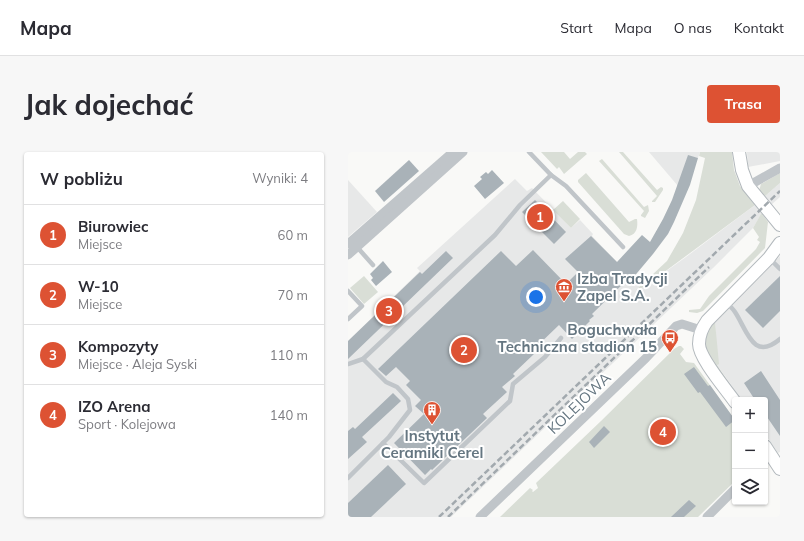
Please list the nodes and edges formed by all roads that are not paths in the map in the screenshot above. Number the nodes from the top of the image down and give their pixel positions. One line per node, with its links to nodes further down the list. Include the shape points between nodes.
1 (530, 152): 5 (lane)
2 (739, 152): 6 (street)
3 (459, 153): 8 (street)
4 (780, 168): 6 (street)
5 (551, 175): 10 (lane, via 566,186); 21 (lane, via 520,205 495,235)
6 (748, 186): 7 (street)
7 (780, 225)
8 (356, 242): 11 (street); 13 (lane)
9 (780, 243): 12 (street)
10 (623, 247)
11 (348, 255)
12 (769, 258): 14 (lane); 16 (street)
13 (373, 266)
14 (780, 269)
15 (348, 291): 17 (lane, via 362,306)
16 (726, 302): 18 (street); 20 (lane, via 735,311 755,345 764,348)
17 (348, 319)
18 (701, 330): 23 (street, via 699,346 703,356); 29 (street, KOLEJOWA, via 682,324 676,326)
19 (560, 338): 24 (lane, via 545,357 513,384 510,401 424,483)
20 (780, 339)
21 (363, 359): 22 (lane); 24 (lane, via 408,399 410,410)
22 (348, 364)
23 (732, 398)
24 (383, 443): 27 (lane)
25 (768, 451): 26 (street)
26 (775, 462)
27 (348, 478)
28 (732, 492): 30 (street)
29 (480, 517)
30 (707, 517)

